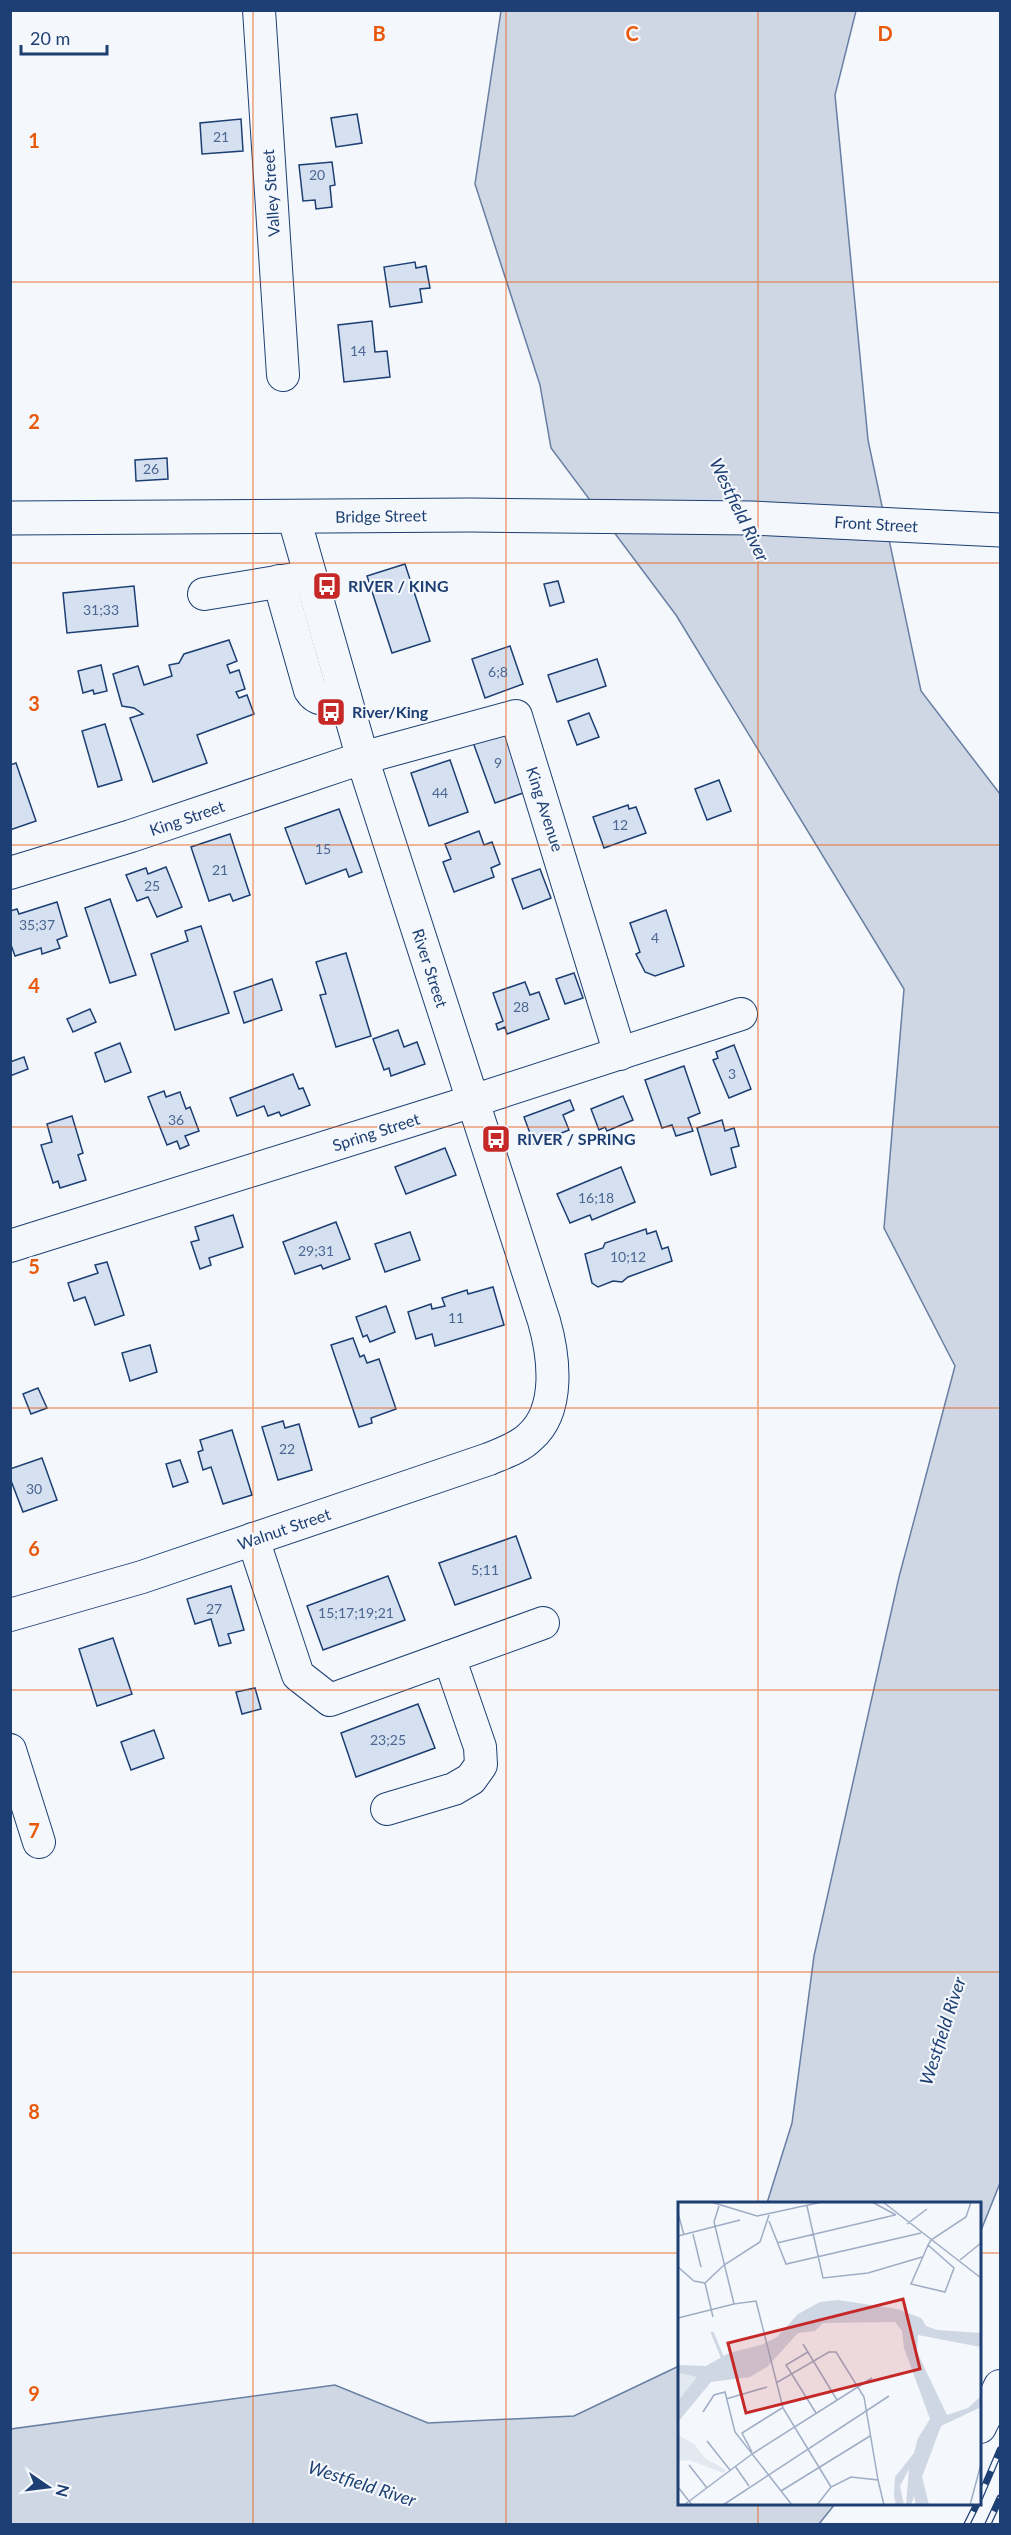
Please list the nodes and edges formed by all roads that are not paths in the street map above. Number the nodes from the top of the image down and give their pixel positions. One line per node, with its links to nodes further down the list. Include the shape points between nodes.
1 (259, 10): 2 (street, Valley Street)
2 (283, 375)
3 (294, 518): 4 (main road, Bridge Street, via 471,514); 5 (main road, Bridge Street); 7 (street, River Street)
4 (751, 518): 6 (main road, Front Street)
5 (10, 519)
6 (1000, 530)
7 (310, 576): 8 (street); 10 (street, River Street)
8 (279, 581): 9 (street); 10 (street, via 310,690 321,700)
9 (204, 594)
10 (345, 697): 11 (street, River Street)
11 (362, 758): 12 (street, King Street); 14 (street, King Avenue, via 516,716); 15 (street, River Street)
12 (10, 873)
13 (741, 1014): 14 (street, Spring Street)
14 (620, 1054): 15 (street, Spring Street)
15 (471, 1101): 16 (street, Spring Street); 17 (street, River Street, via 550,1341 552,1377)
16 (10, 1246)
17 (544, 1419): 18 (street, Walnut Street, via 523,1443 489,1460)
18 (254, 1539): 19 (street, Walnut Street); 21 (street, via 298,1675 330,1700)
19 (10, 1615)
20 (543, 1623): 21 (street)
21 (449, 1657): 23 (street, via 480,1747 481,1765 471,1779 454,1788)
22 (10, 1749): 24 (street)
23 (387, 1809)
24 (39, 1842)
25 (1000, 2386): 26 (street)
26 (981, 2425)

